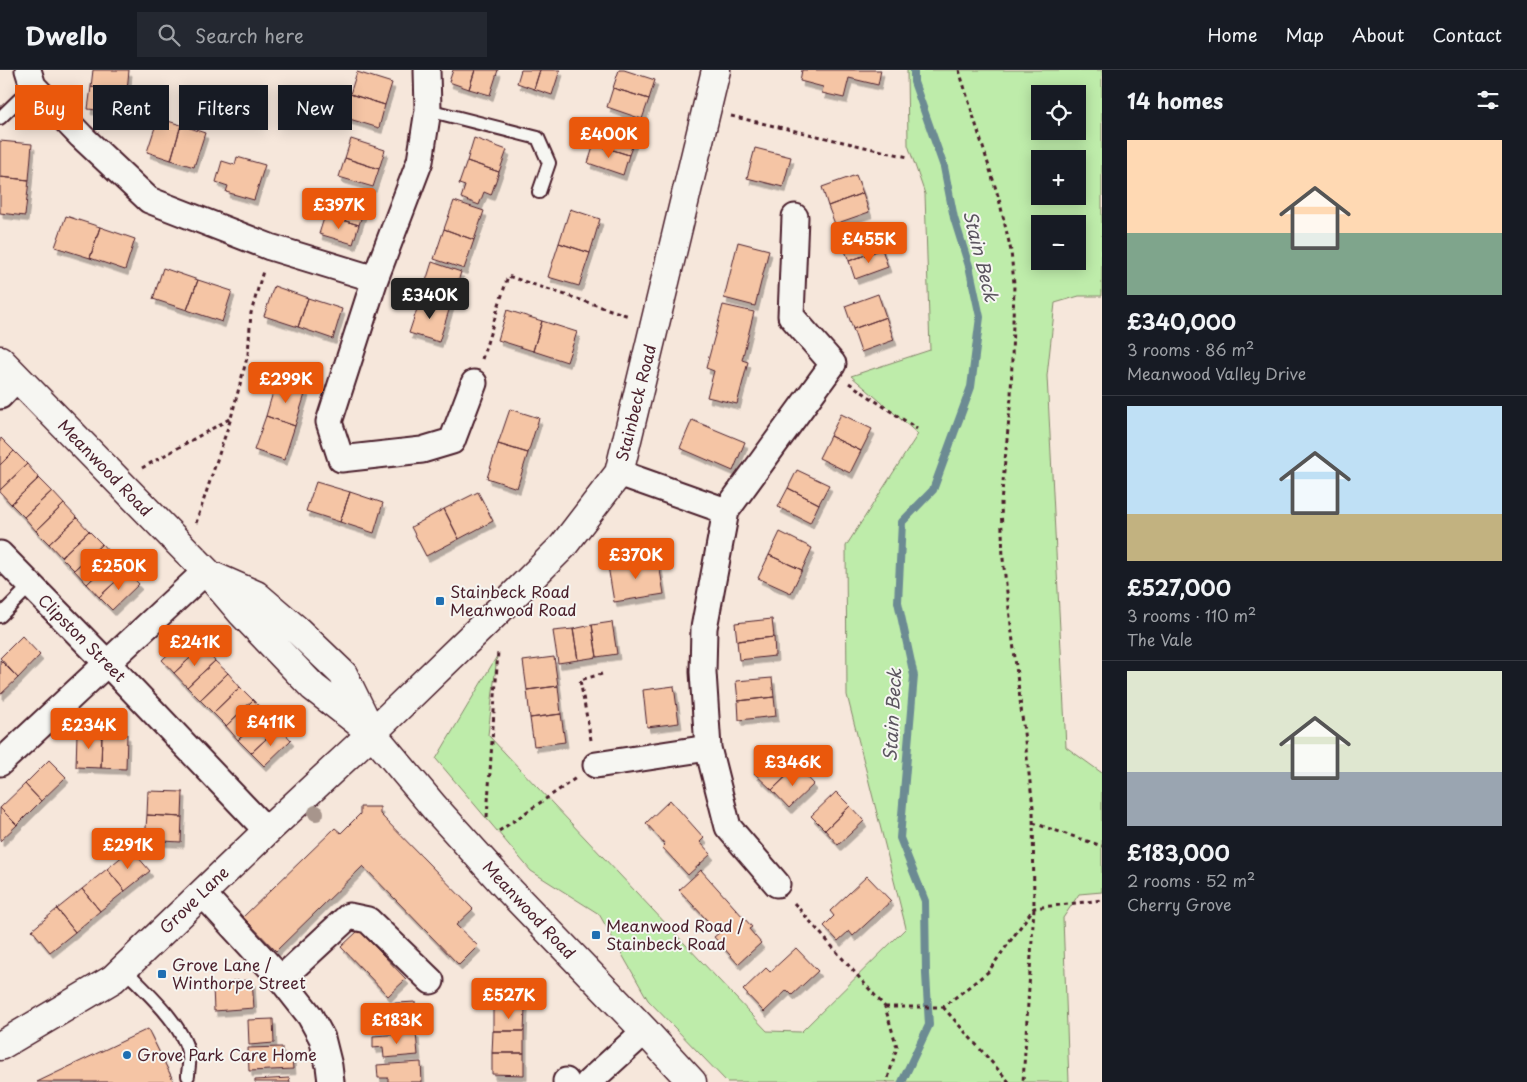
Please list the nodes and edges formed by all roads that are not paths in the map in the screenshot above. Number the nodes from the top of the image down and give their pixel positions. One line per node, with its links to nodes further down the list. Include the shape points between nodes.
1 (427, 70): 4 (street)
2 (716, 70): 11 (main road, Stainbeck Road)
3 (30, 78): 5 (lane); 8 (street, via 81,136 149,200 270,247)
4 (428, 110): 6 (lane, via 538,138 549,163); 8 (street, via 420,161)
5 (0, 118)
6 (539, 192)
7 (795, 217): 12 (street, via 791,316 833,364)
8 (375, 279): 10 (street, via 329,422 341,459 422,450 452,441)
9 (6, 378): 14 (main road, Meanwood Road, via 118,481)
10 (474, 383)
11 (619, 473): 12 (street); 18 (main road, Stainbeck Road, via 563,546)
12 (726, 511): 19 (street, via 704,628)
13 (0, 554): 15 (street, Clipston Street)
14 (208, 573): 17 (street); 18 (main road, Meanwood Road, via 256,595 343,674)
15 (30, 586): 16 (lane); 17 (street, Clipston Street)
16 (0, 616)
17 (107, 663): 20 (street); 22 (street, Clipston Street)
18 (372, 733): 22 (main road, Grove Lane); 28 (main road, Meanwood Road, via 510,891)
19 (708, 748): 21 (street); 23 (street, via 728,827)
20 (0, 763)
21 (596, 765)
22 (267, 830): 24 (main road, Grove Lane)
23 (778, 884)
24 (202, 893): 25 (main road, Grove Lane); 26 (street)
25 (124, 969): 29 (main road, Grove Lane, via 113,979); 30 (lane, via 176,1026 185,1041 189,1057)
26 (281, 980): 27 (street, via 349,916 368,920); 31 (street, via 310,1016 322,1038)
27 (431, 981)
28 (645, 1031): 32 (street); 33 (main road, Meanwood Road)
29 (0, 1046)
30 (188, 1076)
31 (331, 1082)
32 (589, 1082)
33 (692, 1082)

